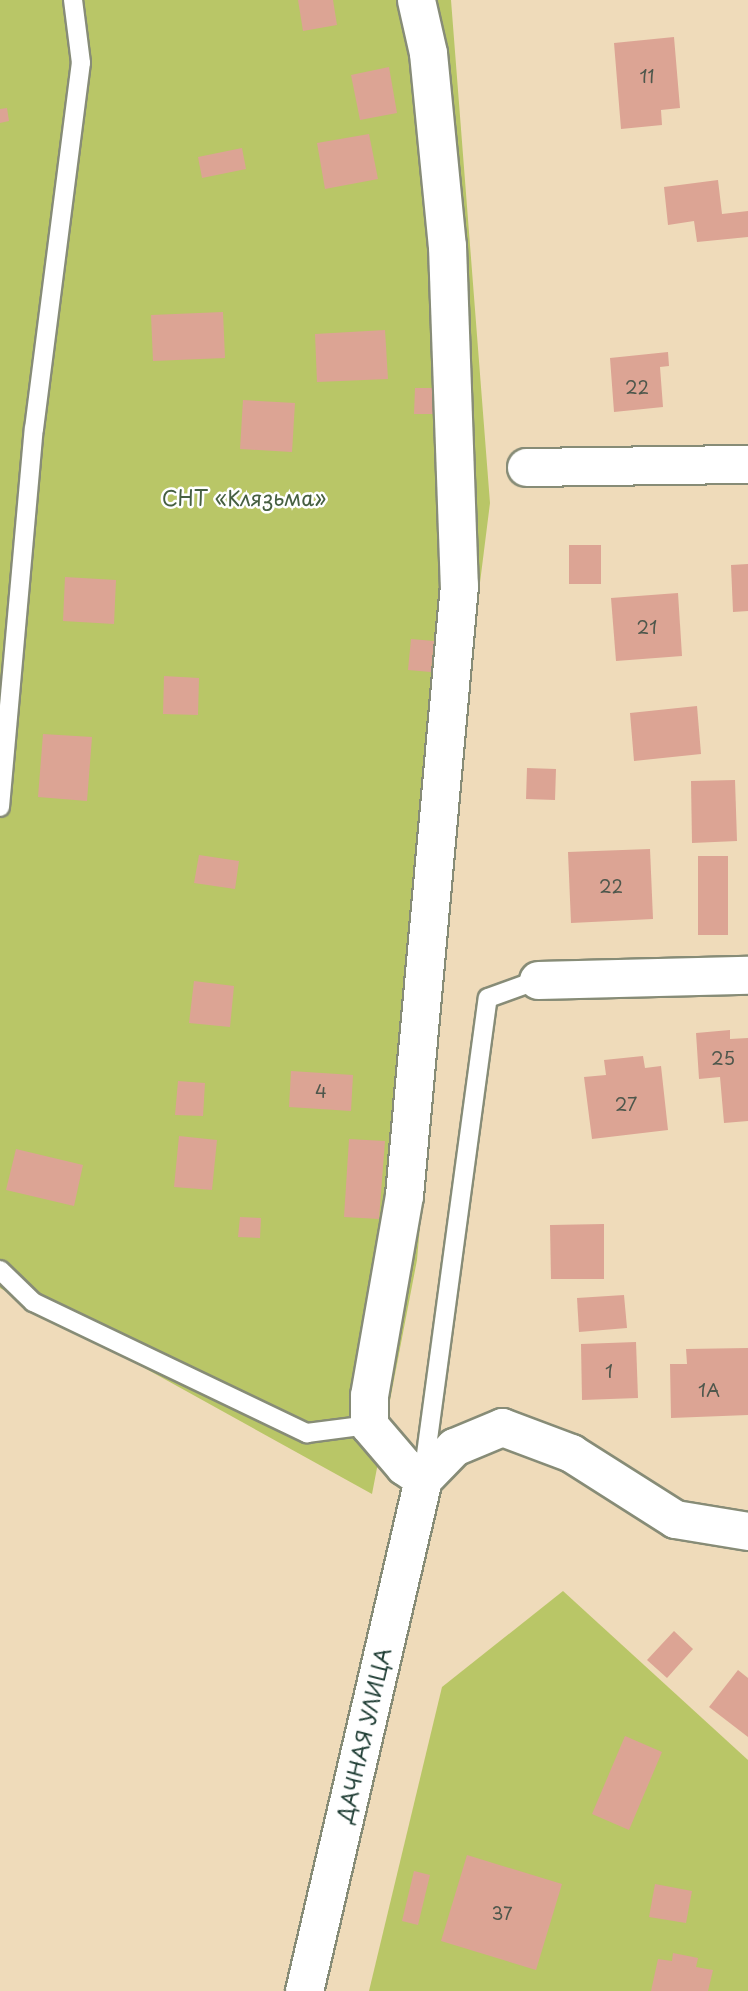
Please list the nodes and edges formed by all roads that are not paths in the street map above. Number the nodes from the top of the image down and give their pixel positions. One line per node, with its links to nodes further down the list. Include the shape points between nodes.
1 (73, 0): 5 (lane, via 81,63 34,429)
2 (416, 0): 9 (street, via 428,53 447,246 459,585 421,1042 404,1195 369,1395)
3 (748, 464): 4 (street)
4 (526, 467)
5 (0, 807)
6 (748, 975): 7 (street)
7 (538, 980): 10 (lane, via 488,998)
8 (0, 1270): 9 (lane, via 33,1302 307,1433)
9 (369, 1425): 10 (street, via 404,1466)
10 (423, 1479): 11 (street, via 454,1447 502,1427 571,1453 675,1519); 12 (street, ДАЧНАЯ УЛИЦА)
11 (748, 1531)
12 (304, 1991)

